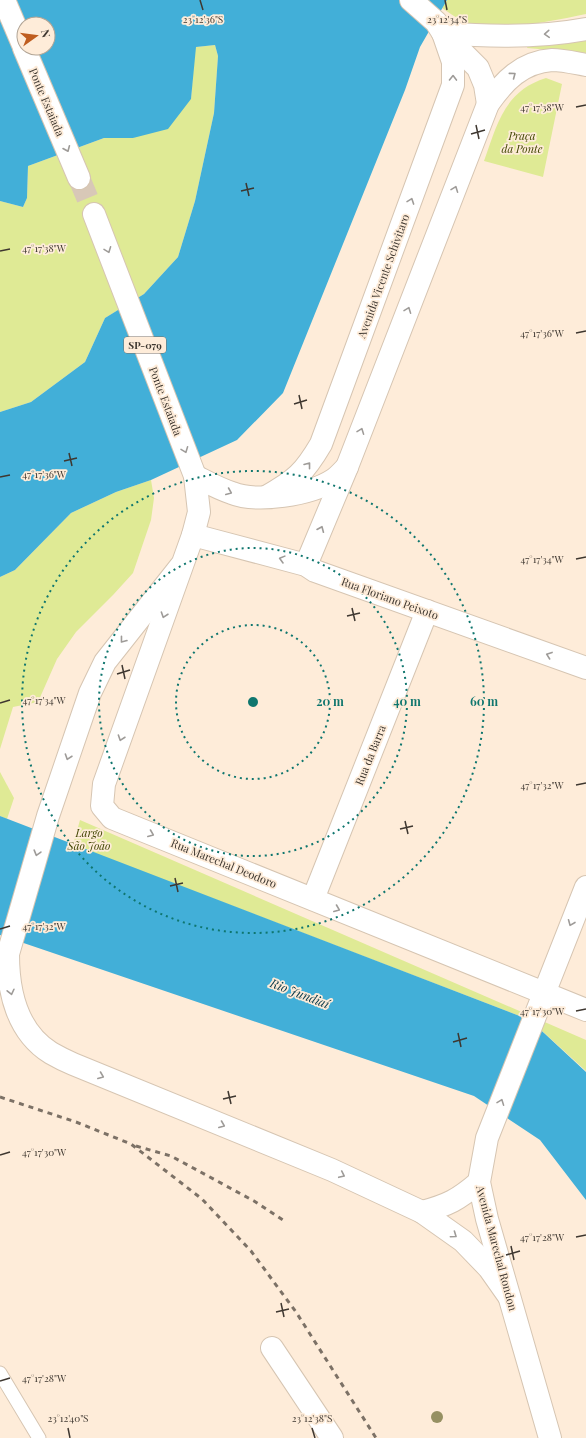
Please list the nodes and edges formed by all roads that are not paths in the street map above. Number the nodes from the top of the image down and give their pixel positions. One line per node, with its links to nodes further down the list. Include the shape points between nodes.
1 (4, 0): 4 (main road, Ponte Estaiada)
2 (411, 0): 3 (main road)
3 (439, 27): 5 (main road, one-way to 3, via 490,37); 8 (main road, via 478,68 485,85); 13 (main road, Avenida Vicente Schivitaro, one-way to 3, via 292,482 308,466 321,444 453,85 453,62)
4 (16, 28)
5 (586, 29)
6 (28, 56): 9 (main road, Ponte Estaiada, one-way to 9)
7 (586, 65): 8 (main road, one-way to 7, via 513,73 530,65 552,60)
8 (488, 104): 11 (main road, one-way to 8)
9 (79, 178)
10 (94, 214): 12 (main road, Ponte Estaiada / SP-079, one-way to 12)
11 (347, 467): 13 (main road, via 333,480 312,489); 16 (main road, one-way to 11)
12 (195, 476): 13 (main road, one-way to 13, via 232,494); 14 (main road, Rua Marechal Deodoro, via 199,512)
13 (266, 497)
14 (192, 535): 15 (main road, Rua Marechal Deodoro); 16 (main road, Rua Floriano Peixoto, one-way to 14)
15 (181, 565): 20 (main road, Rua Marechal Deodoro, one-way to 20, via 104,784 102,806 112,818); 24 (main road, Rua Marechal Deodoro, one-way to 24, via 105,662 90,693 48,816 8,954 8,974 17,1011 30,1034 50,1053 332,1170)
16 (306, 565): 17 (main road, Rua Floriano Peixoto, via 316,571)
17 (427, 611): 18 (main road, Rua Floriano Peixoto, one-way to 17); 20 (main road, Rua da Barra)
18 (586, 668)
19 (586, 887): 21 (main road, Avenida Marechal Rondon, one-way to 21)
20 (313, 899): 21 (main road, Rua Marechal Deodoro, one-way to 21)
21 (540, 1001): 22 (main road, Rua Marechal Deodoro); 23 (main road, Avenida Marechal Rondon, one-way to 21, via 487,1138)
22 (586, 1010)
23 (479, 1182): 24 (main road, via 462,1197 445,1206); 25 (main road, Avenida Marechal Rondon)
24 (422, 1212): 25 (main road, Rua Marechal Deodoro, one-way to 25, via 463,1241 489,1268)
25 (508, 1295): 30 (main road, Avenida Marechal Rondon)
26 (272, 1348): 29 (main road)
27 (0, 1373): 28 (lane)
28 (39, 1438)
29 (332, 1438)
30 (550, 1438)

